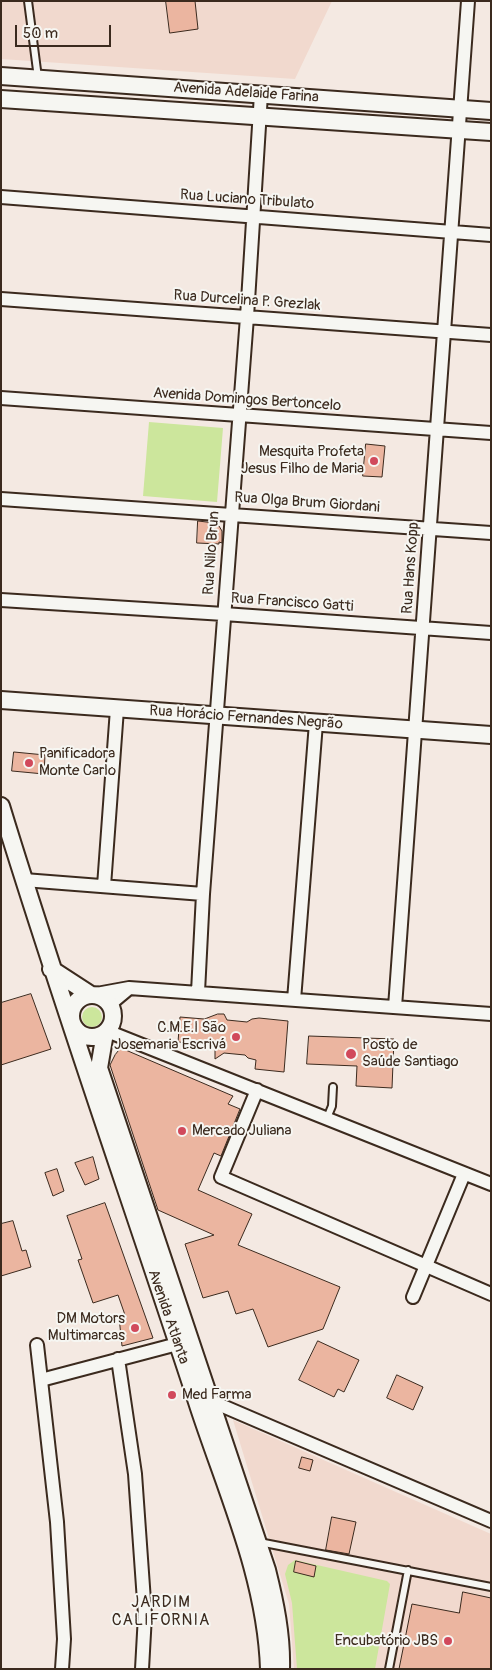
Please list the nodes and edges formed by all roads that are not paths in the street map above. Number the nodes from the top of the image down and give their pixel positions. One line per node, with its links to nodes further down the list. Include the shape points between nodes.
1 (28, 1): 4 (lane)
2 (468, 1): 7 (street, Rua Hans Kopp)
3 (1, 76): 4 (street, Avenida Adelaide Farina)
4 (38, 79): 5 (street, Avenida Adelaide Farina)
5 (261, 94): 7 (street, Avenida Adelaide Farina); 9 (street, Rua Nilo Brun)
6 (1, 99): 9 (street, Avenida Adelaide Farina)
7 (460, 109): 8 (street, Avenida Adelaide Farina); 10 (street, Rua Hans Kopp)
8 (491, 111)
9 (260, 116): 10 (street, Avenida Adelaide Farina); 13 (street, Rua Nilo Brun)
10 (459, 130): 11 (street, Avenida Adelaide Farina); 14 (street, Rua Hans Kopp)
11 (491, 132)
12 (1, 197): 13 (street, Rua Luciano Tribulato)
13 (253, 217): 14 (street, Rua Luciano Tribulato); 17 (street, Rua Nilo Brun)
14 (452, 232): 15 (street, Rua Luciano Tribulato); 18 (street, Rua Hans Kopp)
15 (491, 235)
16 (1, 299): 17 (street, Rua Durcelina P. Grezlak)
17 (247, 317): 18 (street, Rua Durcelina P. Grezlak); 21 (street, Rua Nilo Brun)
18 (445, 331): 19 (street, Rua Durcelina P. Grezlak); 22 (street, Rua Hans Kopp)
19 (491, 334)
20 (1, 398): 21 (street, Avenida Domingos Bertoncelo)
21 (239, 416): 22 (street, Avenida Domingos Bertoncelo); 25 (street, Rua Nilo Brun)
22 (437, 429): 23 (street, Avenida Domingos Bertoncelo); 26 (street, Rua Hans Kopp)
23 (491, 433)
24 (1, 498): 25 (street, Rua Olga Brum Giordani)
25 (232, 514): 26 (street, Rua Olga Brum Giordani); 29 (street, Rua Nilo Brun)
26 (430, 529): 27 (street, Rua Olga Brum Giordani); 30 (street, Rua Hans Kopp)
27 (491, 534)
28 (1, 600): 29 (street, Rua Francisco Gatti)
29 (224, 614): 30 (street, Rua Francisco Gatti); 34 (street, Rua Nilo Brun)
30 (422, 628): 31 (street, Rua Francisco Gatti); 36 (street, Rua Hans Kopp)
31 (491, 634)
32 (1, 700): 33 (street, Rua Horácio Fernandes Negrão)
33 (117, 709): 34 (street, Rua Horácio Fernandes Negrão); 40 (street)
34 (217, 716): 35 (street, Rua Horácio Fernandes Negrão); 41 (street, Rua Nilo Brun)
35 (316, 723): 36 (street, Rua Horácio Fernandes Negrão); 46 (street)
36 (416, 729): 37 (street, Rua Horácio Fernandes Negrão); 48 (street, Rua Hans Kopp)
37 (491, 735)
38 (1, 806): 39 (street, Avenida Atlanta)
39 (24, 880): 40 (street); 42 (street, Avenida Atlanta)
40 (104, 886): 41 (street)
41 (203, 894): 44 (street, Rua Nilo Brun)
42 (51, 969): 45 (street); 50 (street, Avenida Atlanta)
43 (129, 988): 44 (street); 45 (street); 47 (street)
44 (198, 992): 46 (street)
45 (91, 995): 47 (street, via 98,996); 50 (street, via 74,1005 70,1017)
46 (294, 1000): 48 (street)
47 (109, 1005): 51 (street, via 113,1018)
48 (395, 1007): 49 (street)
49 (491, 1014)
50 (72, 1024): 51 (street, via 75,1030 86,1036); 57 (street, Avenida Atlanta)
51 (106, 1032): 53 (street); 57 (street, Avenida Atlanta, via 99,1068)
52 (333, 1087): 54 (lane, via 332,1106)
53 (257, 1090): 54 (street); 58 (street, via 221,1177)
54 (326, 1118): 55 (street)
55 (464, 1174): 56 (street); 58 (street)
56 (491, 1184)
57 (154, 1256): 61 (street, Avenida Atlanta)
58 (426, 1266): 59 (street); 60 (street)
59 (491, 1294)
60 (413, 1297)
61 (184, 1342): 63 (street); 65 (street, Avenida Atlanta)
62 (36, 1345): 64 (street)
63 (118, 1359): 64 (street); 71 (street, via 135,1474 145,1615)
64 (41, 1380): 70 (street, via 57,1522 64,1639)
65 (204, 1403): 66 (street); 67 (street, Avenida Atlanta)
66 (491, 1521)
67 (251, 1541): 68 (lane); 72 (street, Avenida Atlanta); 73 (street, Avenida Atlanta, via 274,1600)
68 (408, 1570): 69 (lane); 74 (lane)
69 (491, 1587)
70 (62, 1669)
71 (142, 1669)
72 (269, 1669)
73 (280, 1669)
74 (389, 1669)

